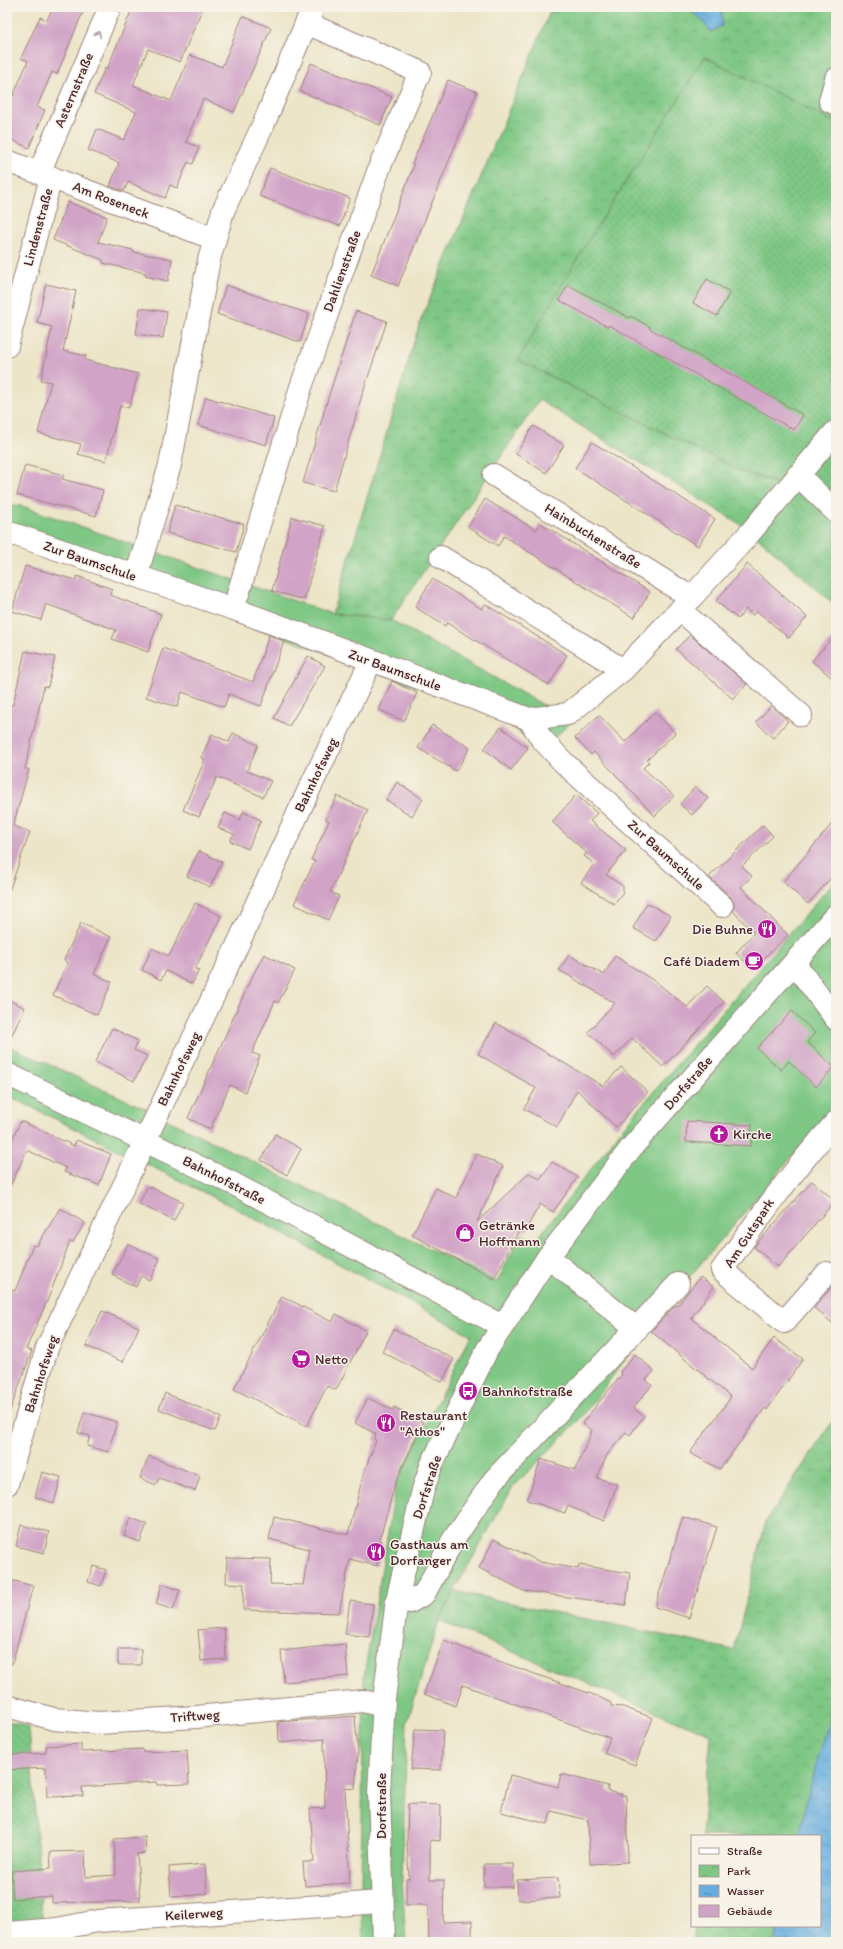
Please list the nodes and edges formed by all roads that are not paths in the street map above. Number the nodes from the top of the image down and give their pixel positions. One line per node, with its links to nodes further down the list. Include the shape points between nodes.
1 (110, 7): 6 (street, Asternstraße, one-way to 1)
2 (309, 15): 7 (street, Dahlienstraße, via 264,123 223,211); 16 (street, Dahlienstraße, via 420,72 380,166 301,387)
3 (836, 78): 4 (street, via 830,101)
4 (836, 104)
5 (7, 161): 6 (street, Am Roseneck)
6 (45, 175): 7 (street, Am Roseneck); 8 (street, Lindenstraße)
7 (215, 239): 15 (street, Dahlienstraße, via 208,260 170,466)
8 (7, 346)
9 (835, 432): 10 (street)
10 (798, 475): 12 (street); 17 (street)
11 (494, 476): 17 (street, Hainbuchenstraße)
12 (836, 512)
13 (8, 538): 15 (street, Zur Baumschule)
14 (441, 557): 19 (street)
15 (136, 576): 18 (street, Zur Baumschule, via 234,609)
16 (238, 594)
17 (686, 604): 19 (street); 20 (street, Hainbuchenstraße)
18 (371, 661): 21 (street, Zur Baumschule); 28 (street, Bahnhofsweg)
19 (623, 670): 21 (street, via 568,714)
20 (801, 715)
21 (529, 719): 22 (street, Zur Baumschule, via 541,738 563,762)
22 (722, 906)
23 (836, 915): 24 (street, Dorfstraße)
24 (794, 963): 25 (street); 29 (street, Dorfstraße, via 627,1154)
25 (836, 1018)
26 (7, 1074): 28 (street, Bahnhofstraße)
27 (836, 1122): 30 (street, Am Gutspark, via 774,1196 722,1270 784,1322)
28 (144, 1140): 32 (street, Bahnhofstraße, via 239,1187); 34 (street, Bahnhofsweg, via 47,1348)
29 (548, 1257): 32 (street, Dorfstraße); 33 (street)
30 (827, 1273)
31 (678, 1284): 33 (street)
32 (502, 1326): 35 (street, Dorfstraße, via 487,1350 431,1466)
33 (637, 1329): 35 (street, via 494,1480 453,1540 424,1594 410,1602)
34 (7, 1484)
35 (397, 1600): 37 (street, Dorfstraße)
36 (7, 1706): 37 (street, Triftweg, via 54,1719 98,1723 196,1717 363,1701)
37 (383, 1706): 38 (street, Dorfstraße, via 379,1793)
38 (382, 1902): 39 (street, Keilerweg, via 98,1921 57,1930); 40 (street, Dorfstraße)
39 (7, 1933)
40 (384, 1942)

